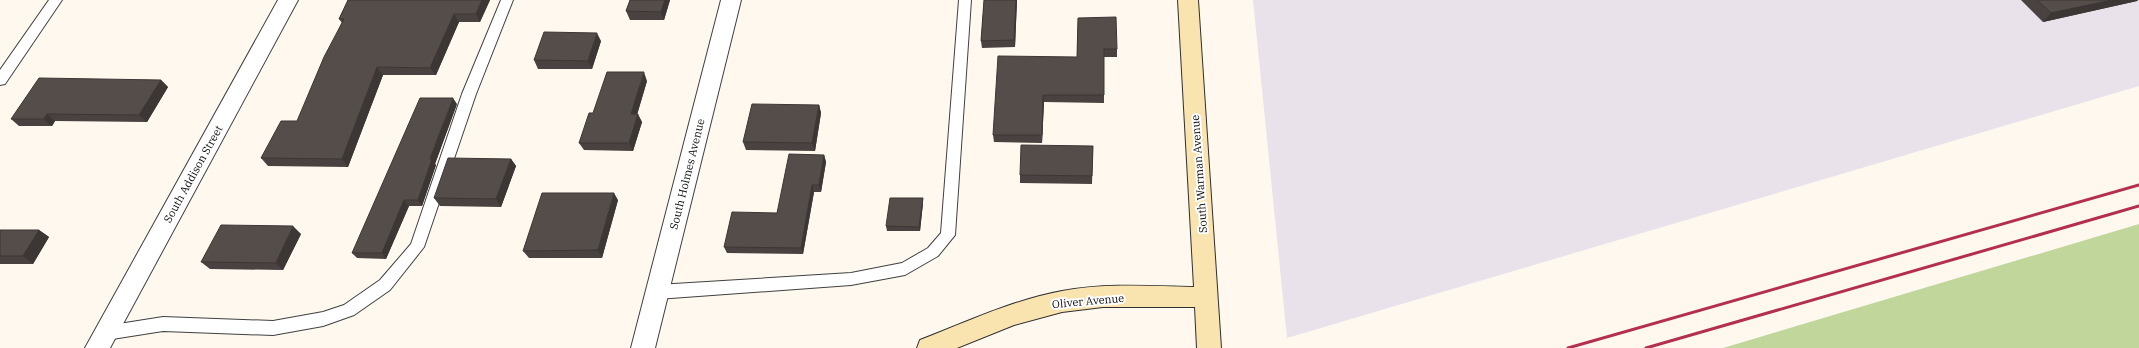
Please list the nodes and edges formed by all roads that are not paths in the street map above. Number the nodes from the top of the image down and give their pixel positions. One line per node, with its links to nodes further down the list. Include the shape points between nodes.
1 (56, 0): 7 (lane)
2 (288, 0): 10 (street, South Addison Street)
3 (507, 0): 10 (lane, via 470,94 416,247 385,284 349,310 323,319 273,328 163,324)
4 (731, 0): 8 (street, South Holmes Avenue)
5 (965, 0): 8 (lane, via 948,235 933,252 906,269 851,278)
6 (1188, 0): 9 (main road, South Warman Avenue)
7 (0, 80)
8 (657, 292): 11 (street, South Holmes Avenue)
9 (1207, 297): 12 (main road, Oliver Avenue, via 1102,298 1057,303 1005,319); 13 (main road, South Warman Avenue)
10 (101, 340)
11 (643, 348)
12 (929, 348)
13 (1210, 348)

